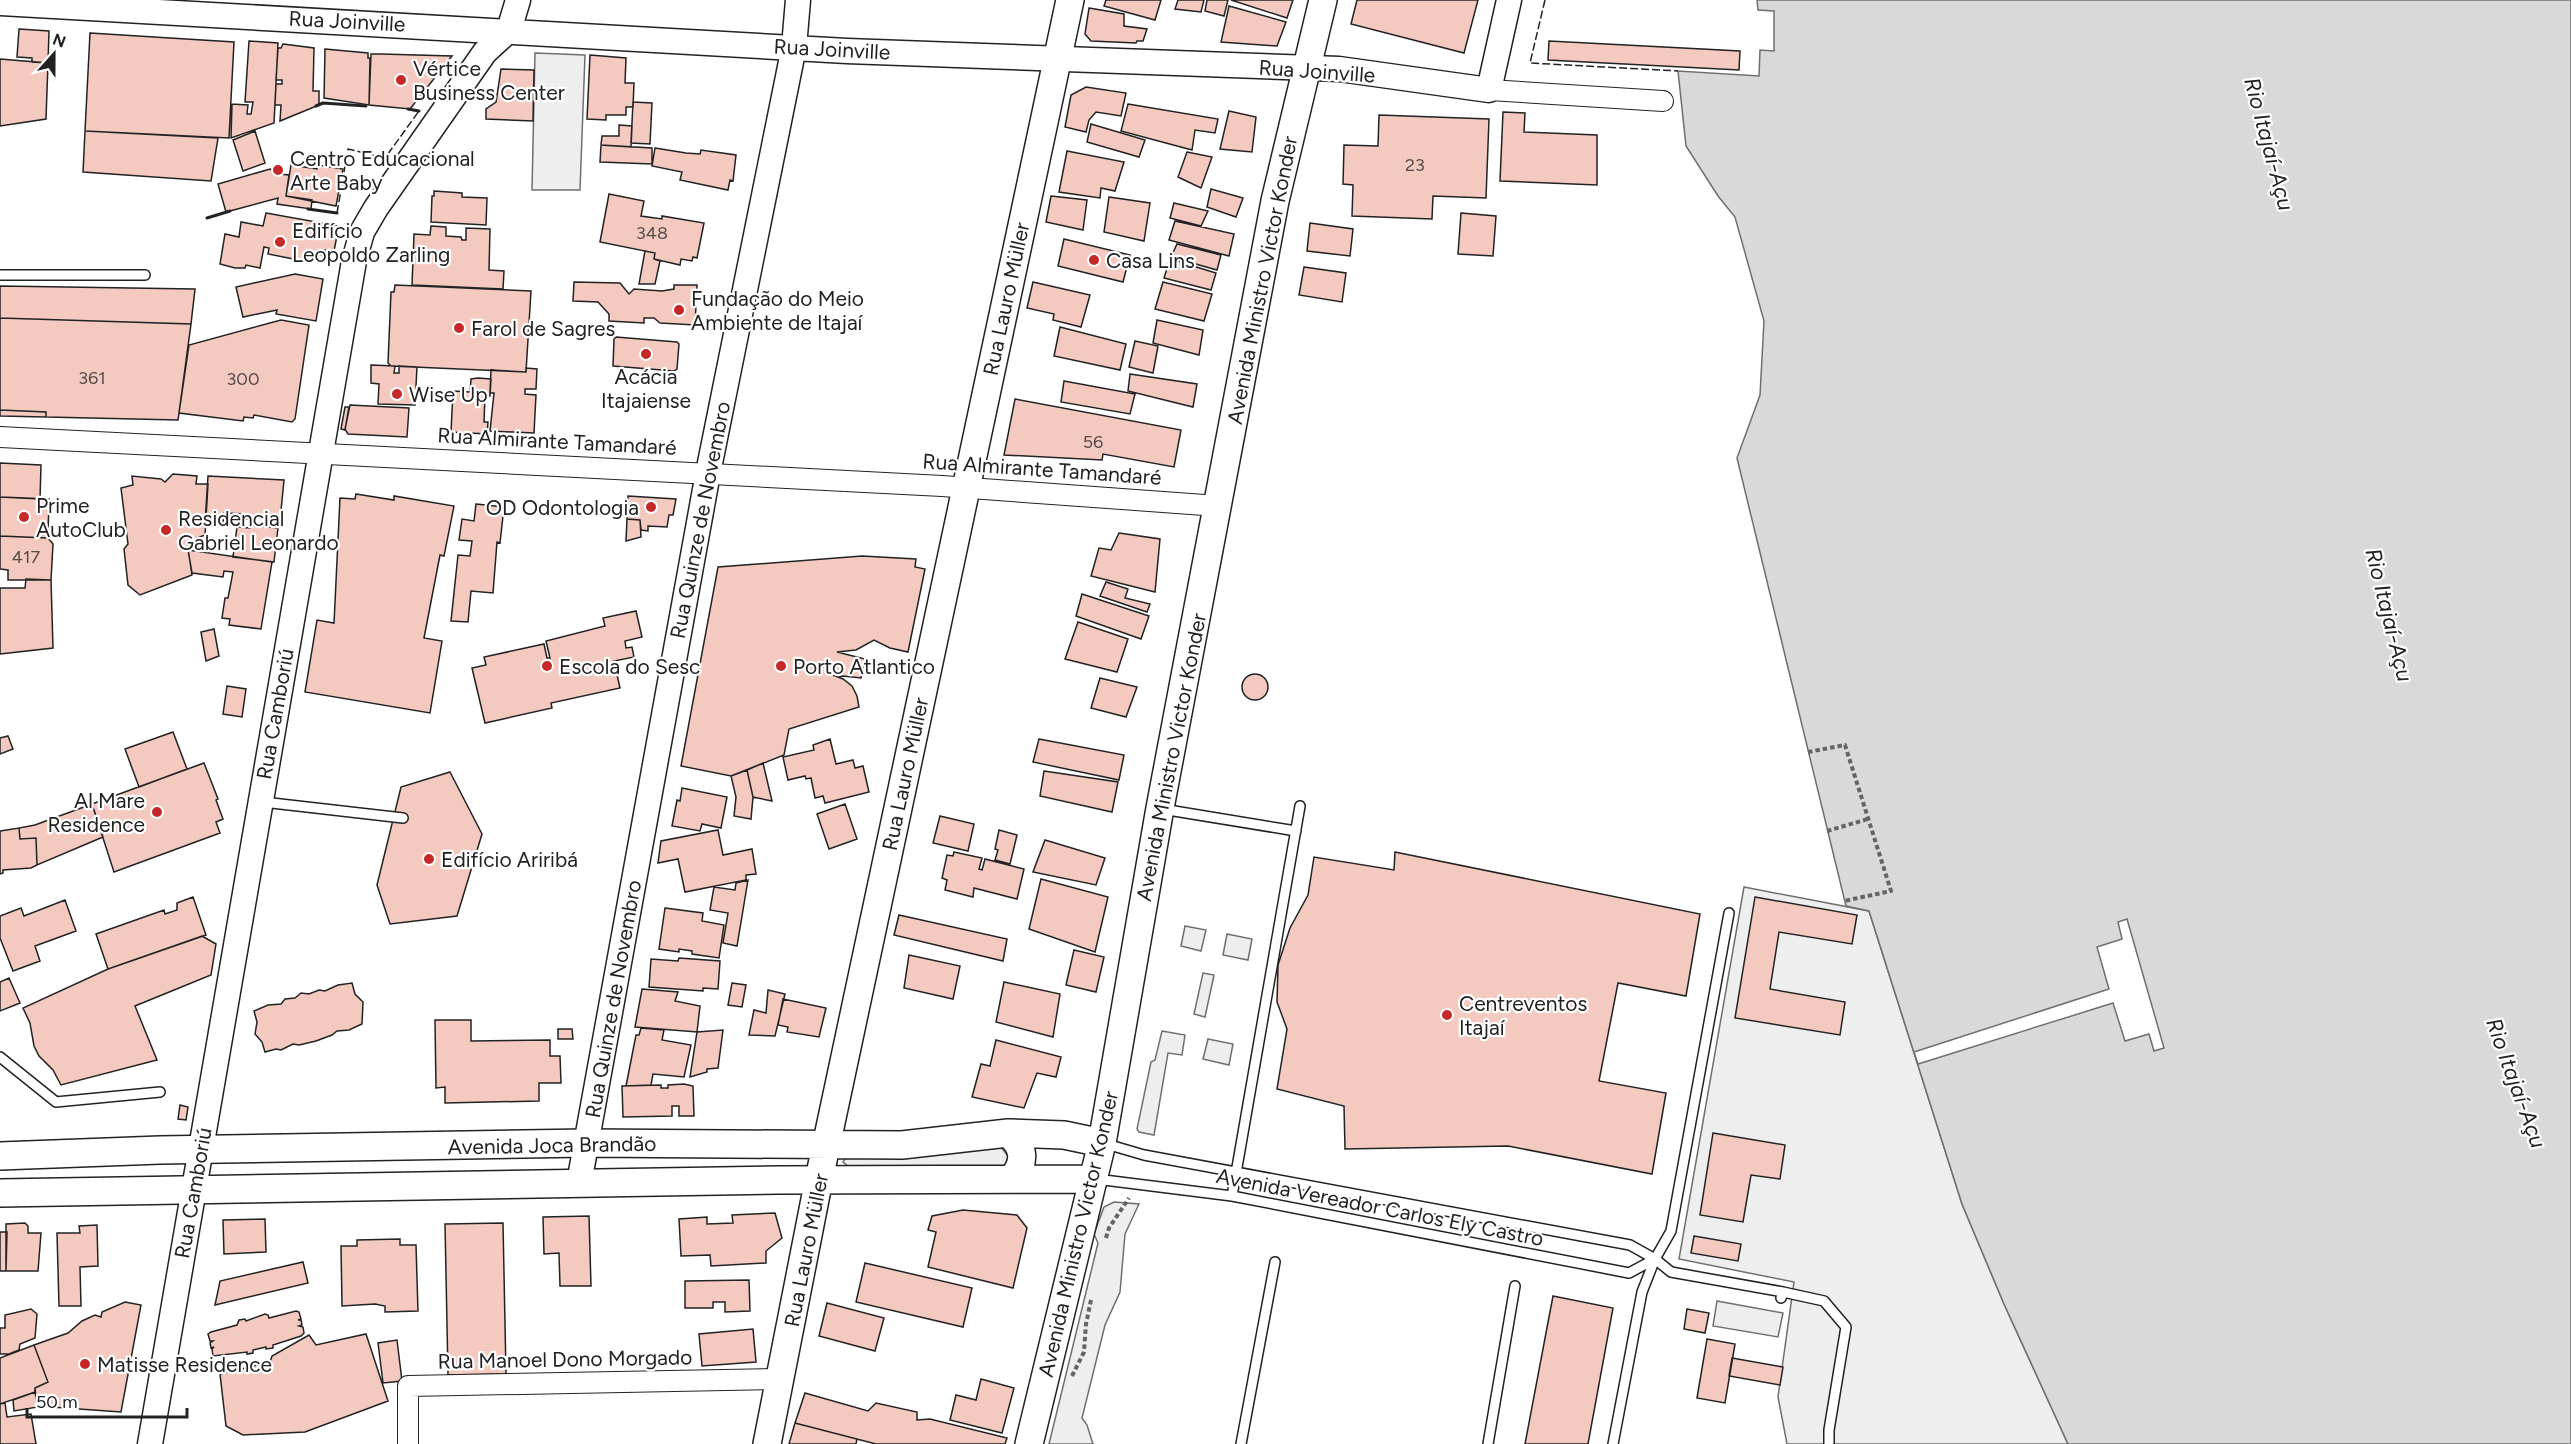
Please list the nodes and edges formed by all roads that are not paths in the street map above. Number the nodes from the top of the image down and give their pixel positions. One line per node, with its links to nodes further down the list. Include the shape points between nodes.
1 (518, 0): 7 (street)
2 (798, 0): 8 (street, Rua Quinze de Novembro)
3 (1070, 0): 9 (main road, Rua Lauro Müller)
4 (1323, 0): 10 (main road, Avenida Ministro Victor Konder)
5 (1509, 0): 11 (street)
6 (0, 3): 7 (street, Rua Joinville)
7 (508, 30): 8 (street, Rua Joinville); 16 (street, Rua Camboriú, via 485,52 362,232)
8 (794, 47): 9 (street, Rua Joinville); 17 (street, Rua Quinze de Novembro)
9 (1056, 60): 10 (street, Rua Joinville); 18 (main road, Rua Lauro Müller)
10 (1307, 69): 11 (street, Rua Joinville, via 1339,69); 19 (main road, Avenida Ministro Victor Konder, via 1275,201)
11 (1489, 90): 12 (street, Rua Joinville)
12 (1663, 101)
13 (0, 275): 14 (lane)
14 (145, 275)
15 (0, 437): 16 (street, Rua Almirante Tamandaré)
16 (319, 453): 17 (street, Rua Almirante Tamandaré); 20 (street, Rua Camboriú)
17 (708, 473): 18 (street, Rua Almirante Tamandaré); 29 (street, Rua Quinze de Novembro)
18 (966, 487): 19 (street, Rua Almirante Tamandaré); 31 (main road, Rua Lauro Müller)
19 (1218, 506): 22 (main road, Avenida Ministro Victor Konder)
20 (260, 802): 23 (lane); 32 (street, Rua Camboriú)
21 (1300, 806): 24 (lane)
22 (1160, 808): 24 (lane); 30 (main road, Avenida Ministro Victor Konder)
23 (403, 818)
24 (1296, 831): 34 (lane)
25 (1729, 913): 42 (lane, via 1671,1231)
26 (0, 1057): 27 (lane, via 56,1102)
27 (160, 1092)
28 (1008, 1133): 30 (main road, Avenida Joca Brandão); 31 (main road, Avenida Joca Brandão, via 902,1144); 36 (main road, via 1018,1142 1023,1155)
29 (586, 1143): 31 (main road, Avenida Joca Brandão); 32 (main road, Avenida Joca Brandão); 38 (street, Rua Quinze de Novembro)
30 (1102, 1143): 34 (lane, Avenida Vereador Carlos Ely Castro); 37 (main road, Avenida Ministro Victor Konder)
31 (827, 1144): 35 (main road, Rua Lauro Müller)
32 (200, 1150): 33 (main road, Avenida Joca Brandão); 39 (street, Rua Camboriú)
33 (0, 1156)
34 (1236, 1172): 41 (lane); 42 (lane, Avenida Vereador Carlos Ely Castro, via 1629,1245)
35 (819, 1179): 36 (main road, Avenida Joca Brandão); 38 (main road, Avenida Joca Brandão); 45 (main road, Rua Lauro Müller)
36 (1012, 1179): 37 (main road, Avenida Joca Brandão)
37 (1094, 1179): 41 (lane, Avenida Vereador Carlos Ely Castro); 49 (main road, Avenida Ministro Victor Konder)
38 (579, 1183): 39 (main road, Avenida Joca Brandão)
39 (194, 1188): 40 (main road, Avenida Joca Brandão); 46 (street, Rua Camboriú)
40 (0, 1193)
41 (1232, 1196): 42 (lane, Avenida Vereador Carlos Ely Castro, via 1629,1273)
42 (1655, 1259): 52 (lane, via 1642,1293); 53 (lane, Avenida Vereador Carlos Ely Castro, via 1671,1272 1824,1301 1846,1327)
43 (1275, 1262): 50 (lane)
44 (1515, 1286): 51 (lane)
45 (781, 1379): 47 (street, Rua Manoel Dono Morgado, via 408,1386); 48 (main road, Rua Lauro Müller)
46 (150, 1444)
47 (408, 1444)
48 (766, 1444)
49 (1029, 1444)
50 (1240, 1444)
51 (1488, 1444)
52 (1613, 1444)
53 (1829, 1444)

